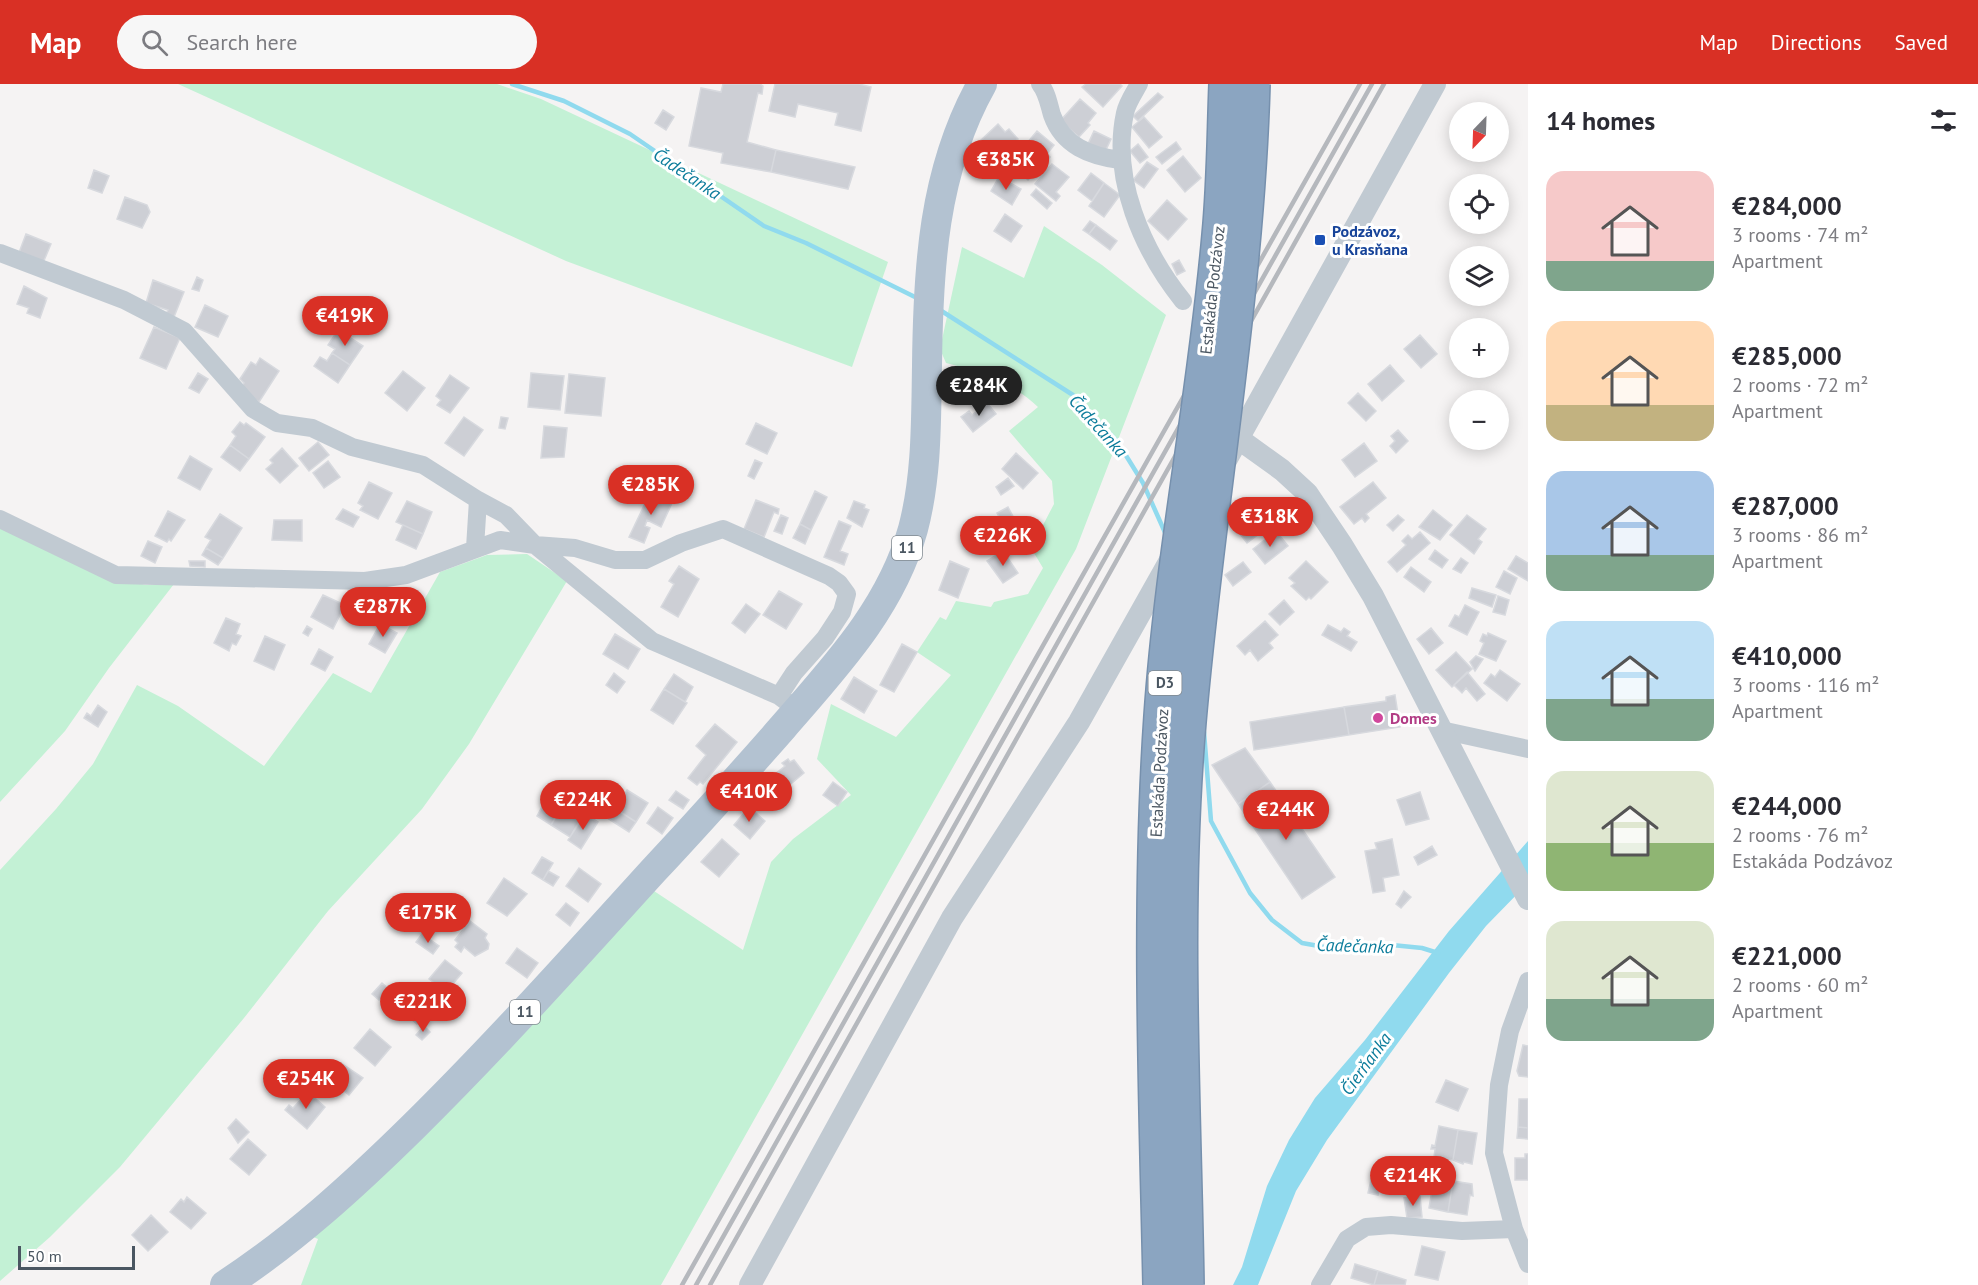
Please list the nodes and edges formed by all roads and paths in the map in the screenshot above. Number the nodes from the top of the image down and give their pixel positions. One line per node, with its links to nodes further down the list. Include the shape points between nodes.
1 (982, 84): 15 (main road, 11, via 964,120 935,220 928,281 922,484 907,548 869,622)
2 (1040, 84): 7 (street, via 1056,127 1069,143 1083,151)
3 (1139, 84): 7 (street, via 1125,111)
4 (1226, 84): 24 (highway, Estakáda Podzávoz / D3, bridge, via 1219,235 1174,593 1156,801 1154,982)
5 (1253, 84): 25 (highway, Estakáda Podzávoz / D3, bridge, via 1245,236 1188,724 1181,958)
6 (1435, 84): 10 (street)
7 (1120, 160): 9 (street, via 1138,226)
8 (0, 253): 11 (street, via 124,300 184,332 253,409 277,423 312,428 352,447 423,465)
9 (1183, 301)
10 (1239, 439): 16 (street, via 1282,470 1307,493 1324,517 1373,596); 23 (street, bridge, via 1079,722 952,918)
11 (478, 500): 13 (street, via 506,515); 14 (street)
12 (0, 519): 14 (street, via 116,575 365,581 406,575)
13 (535, 545): 14 (street, via 500,540); 15 (street, via 652,641); 15 (street, via 575,548 615,560 645,560 723,529 829,576 847,594 842,612)
14 (476, 548)
15 (788, 703): 22 (main road, 11, via 482,1060 366,1174 291,1238)
16 (1441, 730): 17 (street); 18 (street)
17 (1528, 749)
18 (1528, 899)
19 (1528, 981): 20 (street, via 1509,1031 1499,1085 1494,1153)
20 (1514, 1229): 21 (street); 26 (street, via 1366,1227 1347,1239)
21 (1528, 1264)
22 (225, 1285)
23 (750, 1285)
24 (1160, 1285)
25 (1187, 1285)
26 (1320, 1285)

